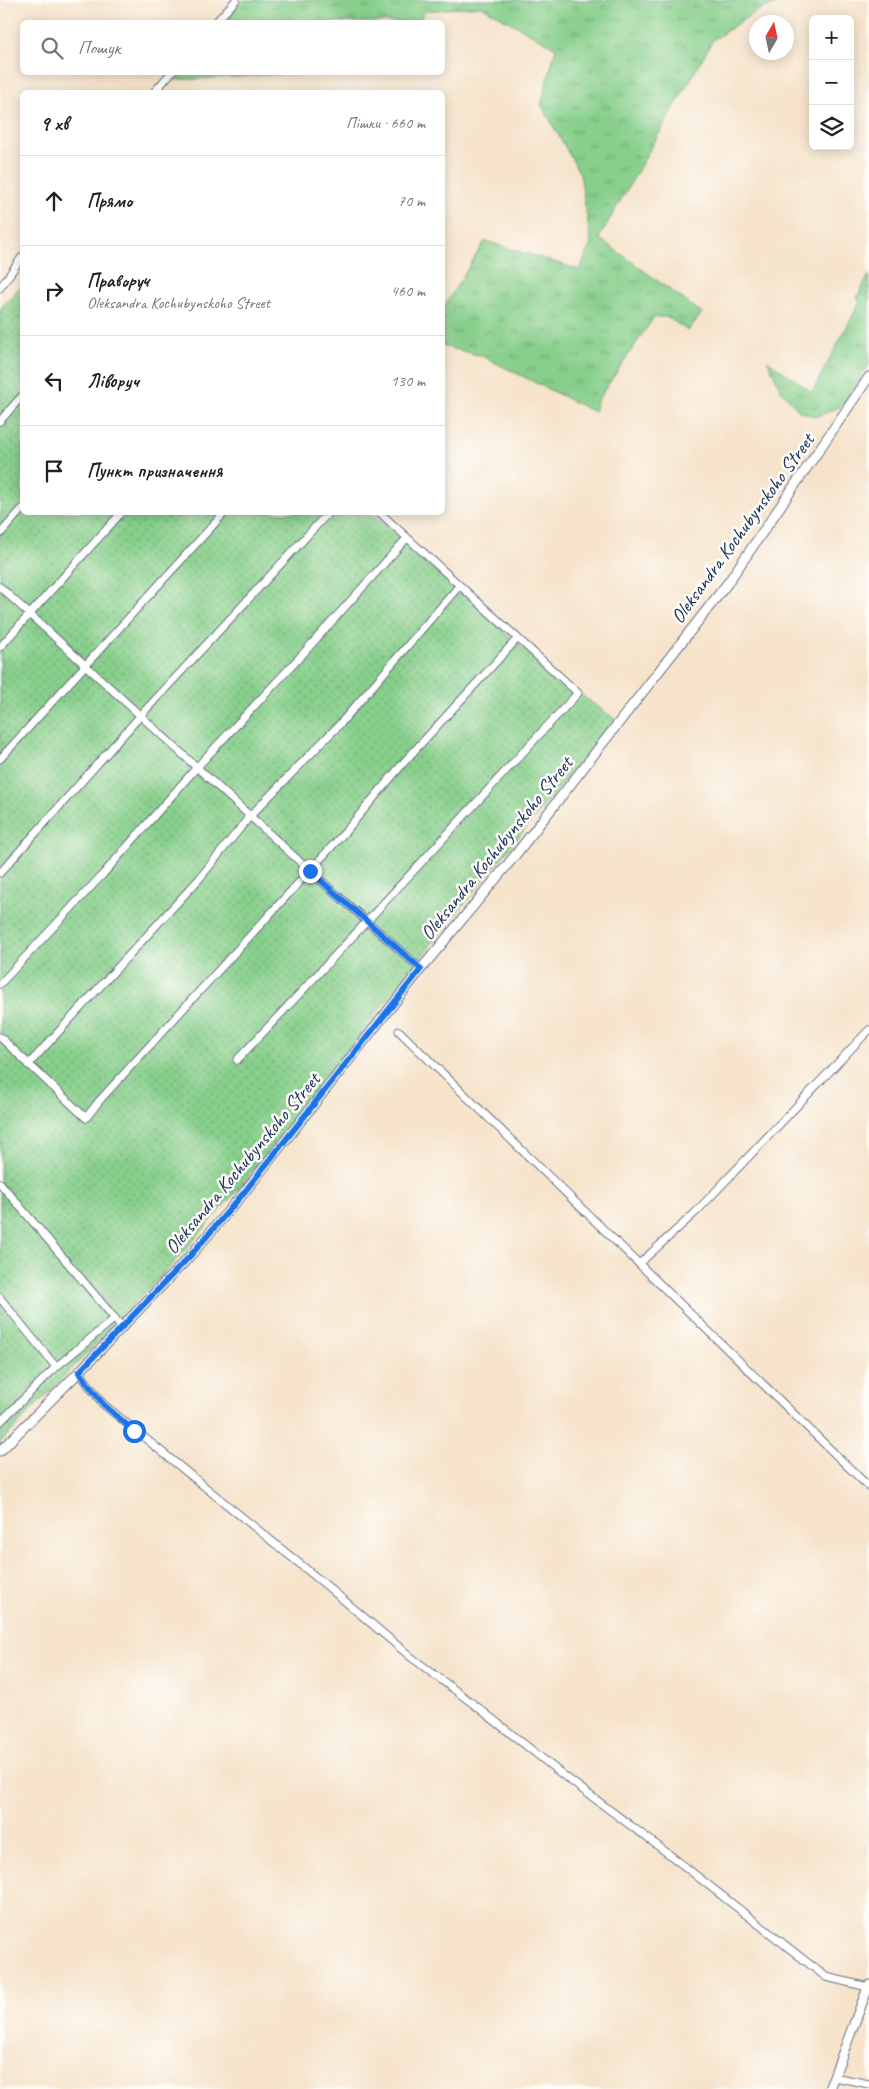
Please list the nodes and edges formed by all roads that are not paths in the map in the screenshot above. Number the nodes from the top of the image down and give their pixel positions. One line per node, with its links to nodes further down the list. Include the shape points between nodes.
1 (236, 0): 2 (street)
2 (218, 20)
3 (169, 75): 4 (street)
4 (156, 90)
5 (20, 260): 6 (street)
6 (0, 288)
7 (869, 377): 30 (street, Oleksandra Kochubynskoho Street, via 721,591 519,850)
8 (20, 398): 9 (street)
9 (0, 421)
10 (20, 511): 15 (street)
11 (119, 515): 19 (street)
12 (222, 515): 22 (street)
13 (326, 515): 23 (street)
14 (382, 515): 16 (street)
15 (0, 534)
16 (407, 538): 17 (street); 25 (street)
17 (459, 586): 20 (street); 26 (street, via 340,724)
18 (0, 587): 19 (street)
19 (30, 614): 21 (street); 22 (street)
20 (517, 639): 27 (street, via 411,754); 29 (street, via 578,693)
21 (0, 647)
22 (85, 664): 23 (street); 24 (street)
23 (141, 715): 25 (street); 28 (street)
24 (0, 760)
25 (197, 767): 26 (street); 31 (street)
26 (250, 816): 27 (street); 36 (street, via 199,879)
27 (310, 871): 29 (street); 36 (street, via 86,1118)
28 (0, 873)
29 (368, 921): 30 (street); 35 (street)
30 (421, 969): 41 (street, Oleksandra Kochubynskoho Street, via 242,1195 190,1256)
31 (0, 984)
32 (399, 1030): 38 (street)
33 (869, 1030): 38 (street, via 696,1212)
34 (0, 1037): 36 (street)
35 (237, 1060)
36 (28, 1065)
37 (0, 1183): 40 (street)
38 (640, 1263): 46 (street)
39 (0, 1298): 42 (street)
40 (115, 1318): 41 (street); 42 (street)
41 (122, 1327): 43 (street, Oleksandra Kochubynskoho Street)
42 (56, 1367): 44 (street)
43 (79, 1372): 45 (street, Oleksandra Kochubynskoho Street); 47 (street, via 103,1404 411,1657 826,1977)
44 (0, 1421)
45 (0, 1451)
46 (869, 1487)
47 (869, 1986): 48 (street)
48 (834, 2077): 49 (street); 50 (street)
49 (869, 2084)
50 (829, 2089)

